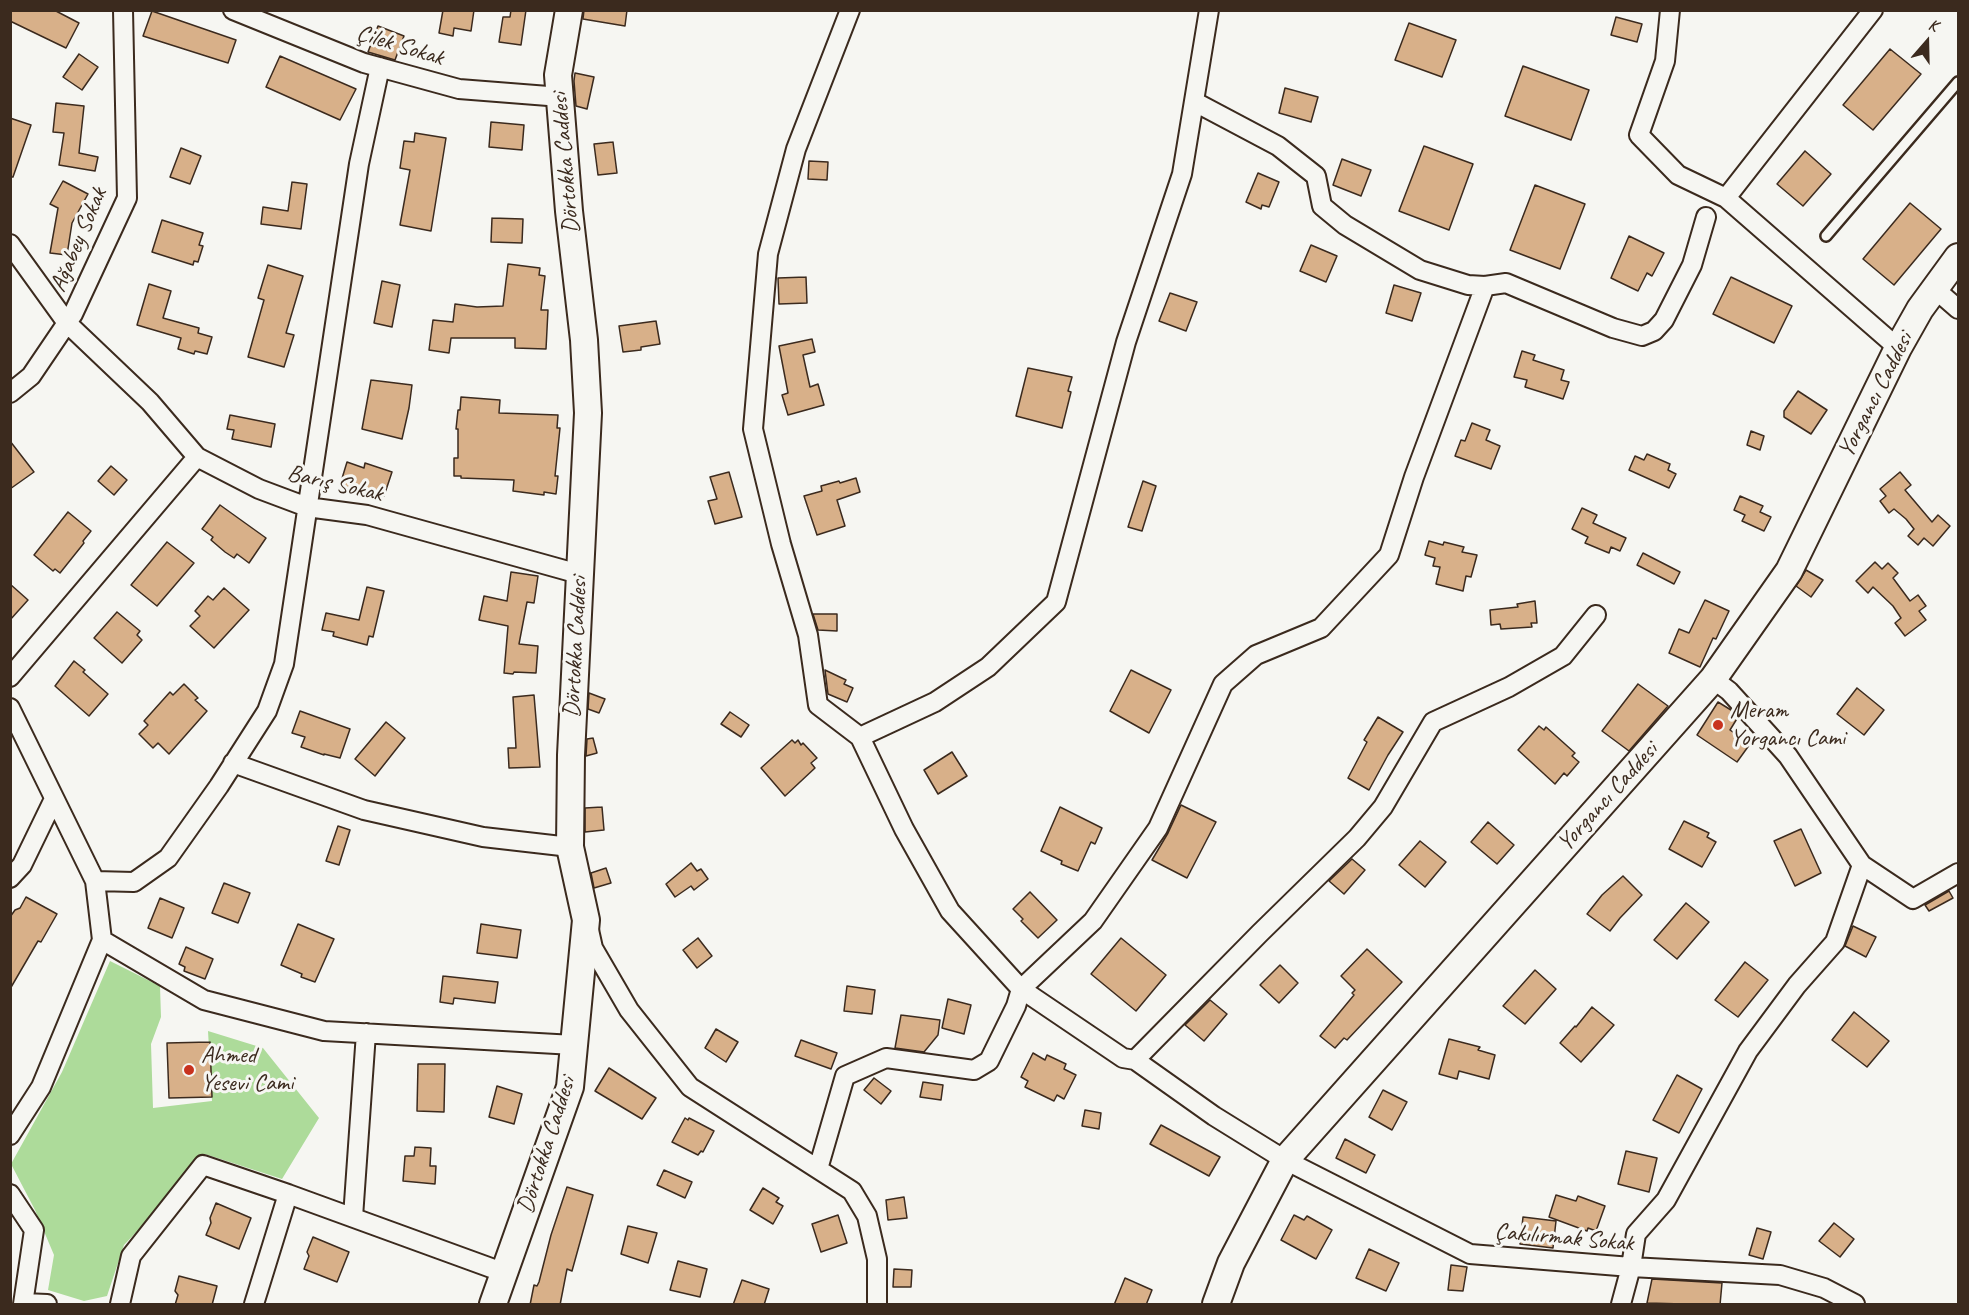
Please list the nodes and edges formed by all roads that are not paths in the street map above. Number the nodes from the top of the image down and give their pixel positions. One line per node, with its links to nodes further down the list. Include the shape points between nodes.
1 (123, 10): 20 (street, Ağabey Sokak, via 127,198)
2 (233, 10): 8 (street, Çilek Sokak)
3 (569, 10): 10 (street, Dörtokka Caddesi, via 558,75)
4 (850, 10): 30 (street, via 796,149 768,254 753,429 808,635 818,705)
5 (1670, 10): 12 (street, via 1665,61 1639,135 1678,175)
6 (1873, 10): 12 (street)
7 (1206, 12): 11 (street)
8 (380, 67): 10 (street, Çilek Sokak, via 459,89); 24 (street, via 359,164)
9 (1959, 82): 14 (lane)
10 (561, 97): 25 (street, Dörtokka Caddesi, via 588,413)
11 (1195, 102): 17 (street, via 1278,146 1316,176 1322,206 1345,225 1420,270 1468,285); 30 (street, via 1182,174 1126,342 1056,602 988,667 934,702)
12 (1726, 198): 21 (street)
13 (1706, 217): 17 (street, via 1692,265 1664,320 1654,331 1642,336 1613,328 1506,283)
14 (1826, 236)
15 (10, 244): 20 (street, Barış Sokak)
16 (1959, 257): 18 (street, Yorgancı Caddesi)
17 (1485, 286): 40 (street, via 1389,555 1321,628 1256,655 1223,684 1158,828 1093,921)
18 (1935, 289): 19 (street); 21 (street, Yorgancı Caddesi)
19 (1959, 309)
20 (66, 323): 22 (street, Ağabey Sokak, via 31,376); 23 (street, Barış Sokak, via 150,402)
21 (1898, 348): 28 (street, Yorgancı Caddesi, via 1789,571)
22 (10, 393)
23 (197, 457): 24 (street, Barış Sokak, via 259,489); 27 (street)
24 (307, 507): 25 (street, Barış Sokak, via 367,515); 31 (street, via 284,664 267,711)
25 (579, 574): 33 (street, Dörtokka Caddesi, via 570,755)
26 (1596, 615): 43 (street, via 1563,656 1509,687 1433,722 1383,807 1357,838)
27 (10, 677)
28 (1713, 679): 34 (street, via 1729,691 1788,756); 45 (street, Yorgancı Caddesi)
29 (10, 708): 32 (street)
30 (860, 737): 40 (street, Çakılırmak Sokak, via 904,829 950,910)
31 (233, 763): 33 (street, via 364,810 483,837); 37 (street, via 168,858 134,882)
32 (54, 799): 36 (street, via 22,865); 37 (street)
33 (570, 848): 38 (street, Dörtokka Caddesi)
34 (1862, 865): 35 (street, via 1913,899); 50 (street, via 1835,942 1797,985 1748,1052 1666,1200 1636,1234)
35 (1959, 873)
36 (10, 878)
37 (96, 881): 39 (street)
38 (586, 920): 42 (street, Dörtokka Caddesi); 46 (street, via 593,948 629,1010 690,1087)
39 (102, 940): 41 (street, via 204,1000 324,1031); 44 (street, via 41,1087)
40 (1021, 989): 43 (street, Çakılırmak Sokak, via 1123,1058); 46 (street, via 989,1061 974,1070 886,1058 845,1076)
41 (366, 1033): 42 (street); 49 (street)
42 (574, 1045): 51 (street, Dörtokka Caddesi, via 570,1087)
43 (1135, 1060): 45 (street, Çakılırmak Sokak, via 1214,1116)
44 (10, 1135)
45 (1286, 1160): 50 (street, Çakılırmak Sokak, via 1470,1254); 59 (street, Yorgancı Caddesi, via 1231,1263)
46 (818, 1168): 58 (street, via 852,1191 867,1216 877,1259)
47 (10, 1194): 52 (street, via 34,1230)
48 (288, 1194): 49 (street); 54 (street, via 203,1165 131,1256); 55 (street)
49 (353, 1217): 51 (street)
50 (1631, 1267): 60 (street); 61 (street, Çakılırmak Sokak, via 1780,1275 1824,1288)
51 (505, 1273): 56 (street, Dörtokka Caddesi); 57 (street, Dörtokka Caddesi)
52 (23, 1304): 53 (street)
53 (47, 1305)
54 (120, 1305)
55 (254, 1305)
56 (493, 1305)
57 (501, 1305)
58 (877, 1305)
59 (1216, 1305)
60 (1621, 1305)
61 (1855, 1305)

